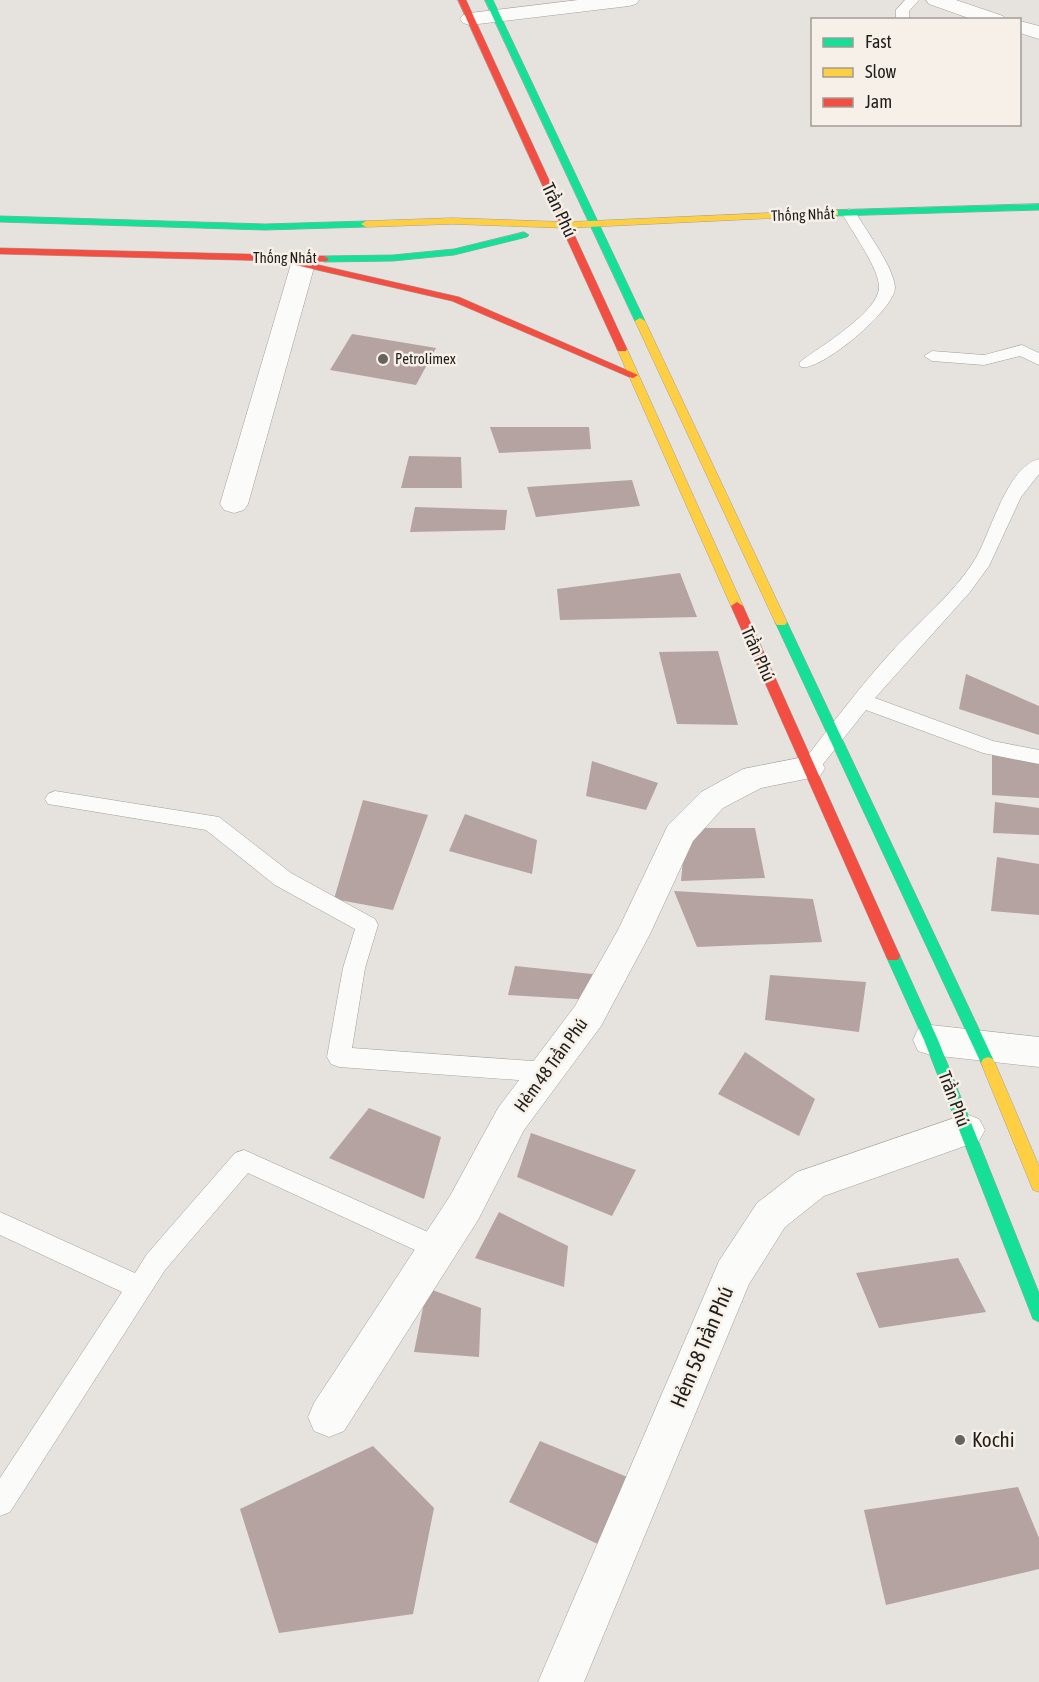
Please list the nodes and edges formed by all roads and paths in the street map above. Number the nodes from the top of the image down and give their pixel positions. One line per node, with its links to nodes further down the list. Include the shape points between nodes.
1 (462, 0): 8 (main road, Trần Phú)
2 (629, 0): 5 (street)
3 (913, 0): 6 (lane, via 902,10)
4 (936, 0): 7 (street)
5 (493, 8): 8 (street); 14 (main road, Trần Phú)
6 (903, 18)
7 (990, 18)
8 (470, 19): 15 (main road, Trần Phú)
9 (1021, 27): 10 (street)
10 (1039, 33)
11 (1039, 207): 12 (main road, Thống Nhất)
12 (849, 213): 14 (main road, Thống Nhất); 21 (lane, via 883,276 886,295 878,309)
13 (0, 219): 16 (main road, Thống Nhất)
14 (595, 224): 15 (main road, Thống Nhất); 26 (main road, Trần Phú)
15 (567, 225): 16 (main road, Thống Nhất, via 452,221); 18 (main road, Thống Nhất, via 454,252); 22 (main road, Trần Phú)
16 (262, 243): 17 (main road, Thống Nhất); 18 (main road, Thống Nhất)
17 (0, 251)
18 (292, 261): 22 (main road, via 455,299); 24 (street)
19 (932, 356): 20 (lane, via 984,360 1022,350)
20 (1039, 360)
21 (807, 364)
22 (633, 375): 28 (main road, Trần Phú)
23 (1039, 464): 25 (lane, via 1016,492 983,562)
24 (234, 504)
25 (862, 701): 26 (lane); 27 (lane, via 990,748)
26 (835, 736): 28 (lane); 31 (main road, Trần Phú)
27 (1039, 757)
28 (809, 768): 30 (main road, Trần Phú); 33 (street, Hẻm 48 Trần Phú, via 754,777 712,800 680,834 588,1016)
29 (55, 799): 33 (lane, via 212,824 283,879 367,925 354,968 339,1057)
30 (931, 1040): 31 (street); 34 (main road, Trần Phú)
31 (980, 1045): 32 (street); 35 (main road, Trần Phú)
32 (1039, 1052)
33 (546, 1072): 37 (street, Hẻm 48 Trần Phú, via 512,1119)
34 (966, 1130): 38 (main road, Trần Phú); 44 (street, Hẻm 58 Trần Phú, via 811,1184 771,1215 733,1274)
35 (1039, 1185)
36 (0, 1223): 40 (lane)
37 (439, 1249): 40 (lane, via 244,1160 156,1262); 42 (street, Hẻm 48 Trần Phú)
38 (1014, 1252): 39 (lane); 41 (main road, Trần Phú)
39 (1039, 1256)
40 (140, 1288): 43 (lane)
41 (1039, 1314)
42 (329, 1417)
43 (0, 1502)
44 (561, 1682)

